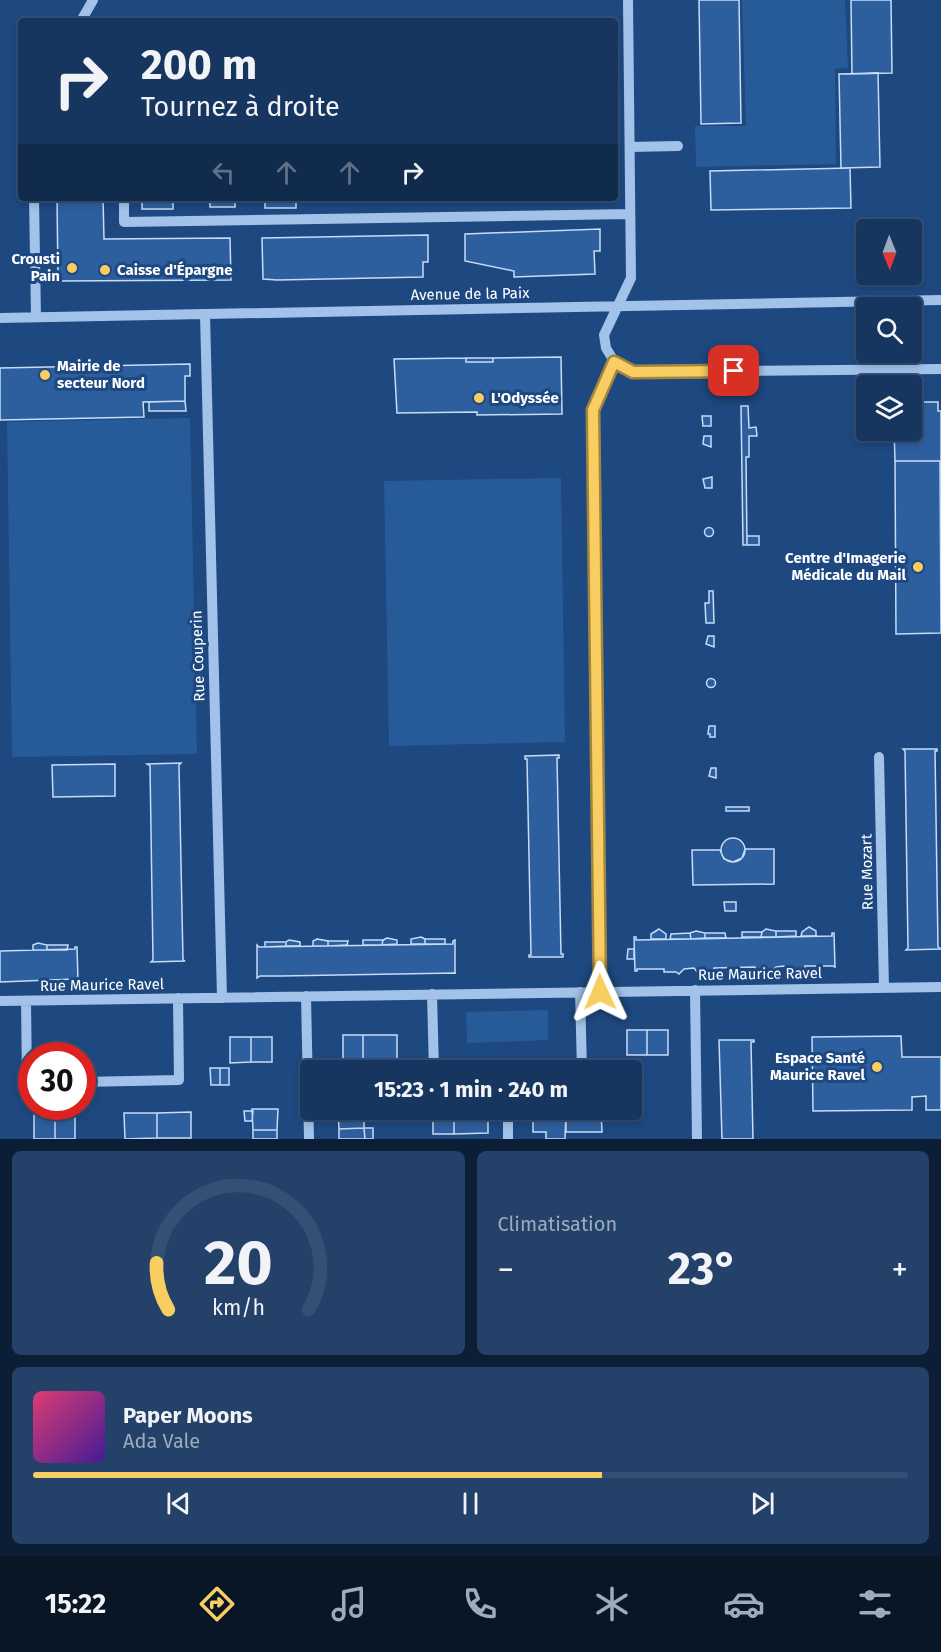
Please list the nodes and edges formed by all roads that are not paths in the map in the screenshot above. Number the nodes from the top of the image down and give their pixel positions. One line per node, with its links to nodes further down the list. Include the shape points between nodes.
1 (93, 0): 3 (street)
2 (628, 0): 5 (street)
3 (83, 18)
4 (678, 146): 5 (street)
5 (630, 147): 8 (street)
6 (34, 201): 12 (street)
7 (124, 201): 8 (street, via 124,222)
8 (630, 214): 10 (street, via 631,278)
9 (941, 300): 10 (street, Avenue de la Paix)
10 (619, 306): 11 (street, Avenue de la Paix); 14 (street, via 604,335)
11 (205, 314): 12 (street, Avenue de la Paix); 25 (street, Rue Couperin)
12 (36, 317): 13 (street, Avenue de la Paix)
13 (0, 318)
14 (614, 362): 15 (street, via 633,372); 21 (street, via 593,410)
15 (941, 369)
16 (879, 757): 17 (street, Rue Mozart)
17 (884, 987): 18 (street, Rue Maurice Ravel); 19 (street, Rue Maurice Ravel)
18 (941, 987)
19 (695, 990): 21 (street, Rue Maurice Ravel); 35 (street)
20 (580, 992): 21 (street, Rue Maurice Ravel); 22 (street, Rue Maurice Ravel); 30 (street)
21 (600, 992)
22 (432, 994): 23 (street, Rue Maurice Ravel); 29 (street)
23 (306, 996): 25 (street, Rue Maurice Ravel); 33 (street)
24 (178, 998): 25 (street, Rue Maurice Ravel); 27 (street, Rue Maurice Ravel); 31 (street, Rue Maurice Ravel, via 179,1080)
25 (222, 998)
26 (0, 1001): 27 (street, Rue Maurice Ravel)
27 (26, 1001): 28 (street, Rue Maurice Ravel)
28 (27, 1042)
29 (434, 1060)
30 (582, 1060)
31 (96, 1082)
32 (508, 1120): 34 (street)
33 (309, 1139)
34 (508, 1139)
35 (697, 1139)

